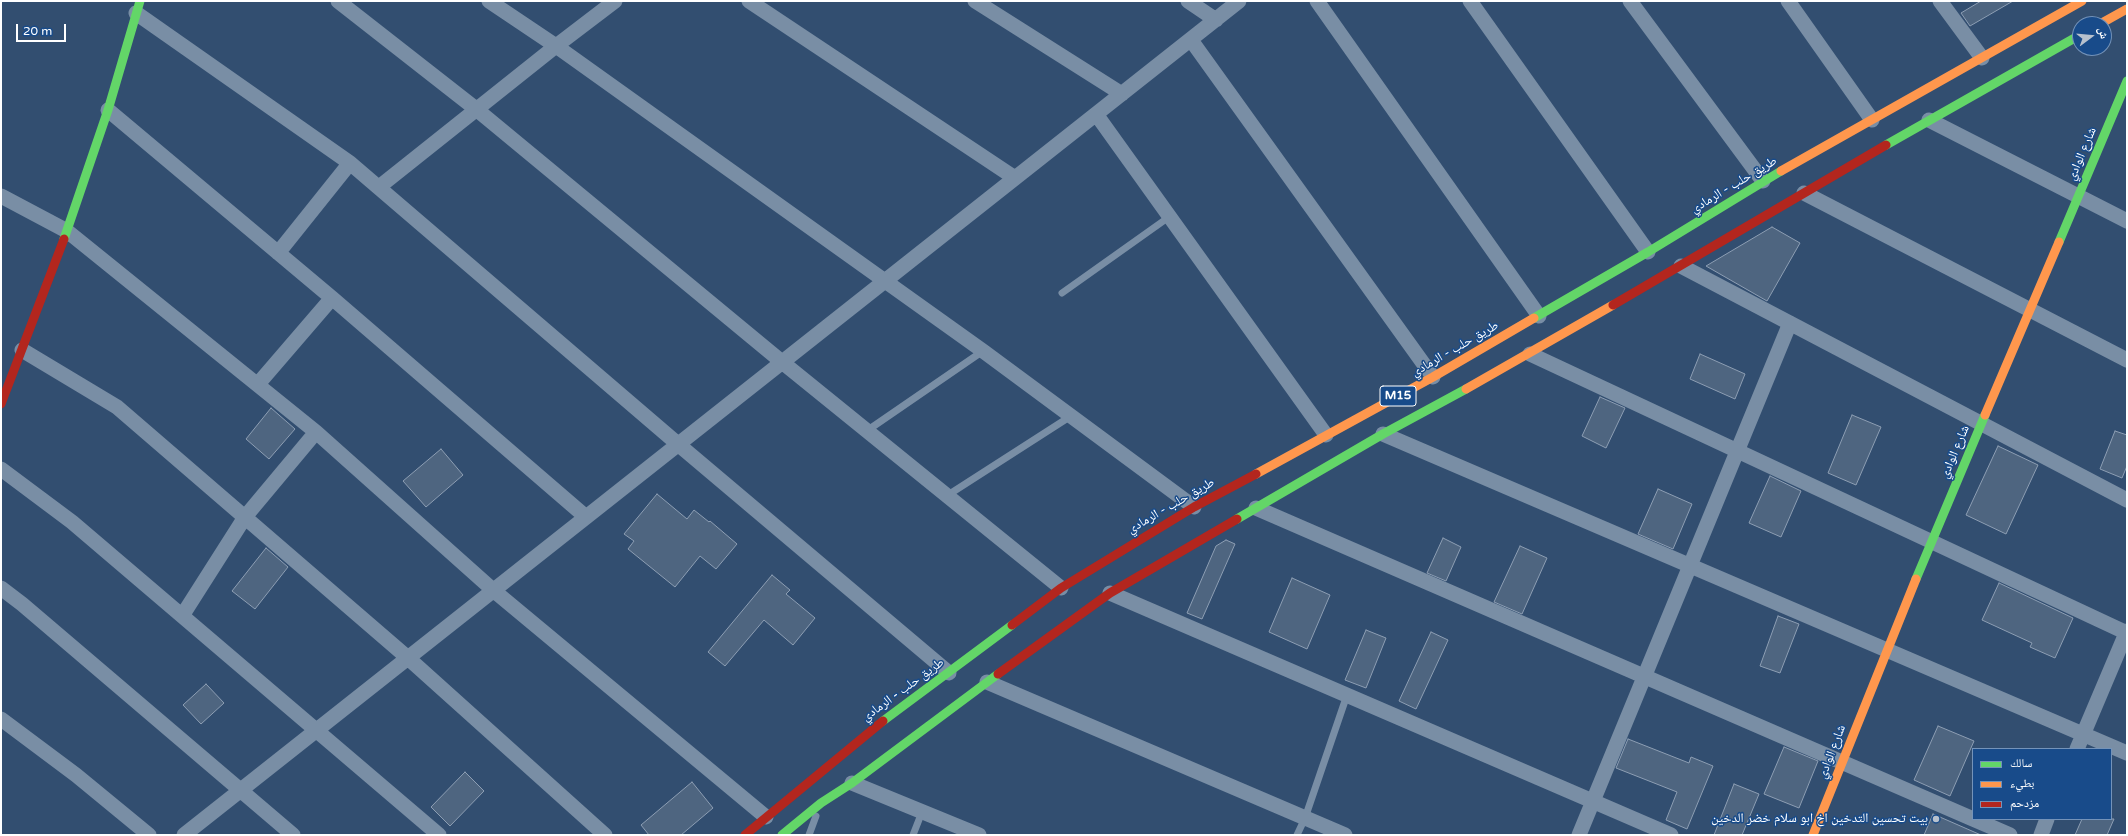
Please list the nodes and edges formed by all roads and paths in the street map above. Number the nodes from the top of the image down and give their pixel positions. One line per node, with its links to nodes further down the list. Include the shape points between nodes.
1 (338, 1): 24 (street)
2 (489, 1): 20 (street)
3 (615, 1): 20 (street)
4 (749, 1): 30 (street)
5 (975, 1): 23 (street)
6 (1188, 1): 17 (street)
7 (1239, 1): 17 (street)
8 (1317, 1): 46 (street)
9 (1470, 1): 39 (street)
10 (1630, 1): 31 (street)
11 (1788, 1): 27 (street)
12 (1940, 1): 21 (street)
13 (2082, 1): 21 (main road, طريق حلب - الرمادي / M15)
14 (138, 7): 25 (main road); 29 (street)
15 (2127, 9): 16 (main road)
16 (2112, 17)
17 (1216, 20): 18 (street)
18 (1191, 40): 23 (street); 53 (street)
19 (2072, 40): 28 (main road, M15)
20 (556, 46): 24 (street); 42 (street)
21 (1982, 58): 27 (main road, طريق حلب - الرمادي / M15)
22 (2127, 82): 35 (main road, شارع الوادي)
23 (1122, 94): 26 (street)
24 (476, 109): 32 (street); 52 (street)
25 (108, 110): 38 (main road); 40 (street)
26 (1096, 114): 30 (street); 36 (street)
27 (1872, 120): 31 (main road, طريق حلب - الرمادي / M15)
28 (1929, 120): 33 (main road, M15); 35 (street)
29 (350, 163): 32 (street); 40 (street)
30 (1015, 178): 42 (street)
31 (1764, 181): 39 (main road, طريق حلب - الرمادي / M15)
32 (379, 188): 62 (street)
33 (1804, 193): 41 (main road, M15); 45 (street)
34 (1, 196): 38 (street)
35 (2078, 196): 37 (street); 45 (main road, شارع الوادي)
36 (1169, 217): 43 (lane); 61 (street)
37 (2127, 221)
38 (67, 232): 48 (main road); 54 (street)
39 (1648, 252): 46 (main road, طريق حلب - الرمادي / M15)
40 (278, 253): 44 (street)
41 (1681, 266): 47 (street); 50 (main road, M15)
42 (884, 282): 49 (street); 52 (street)
43 (1062, 293)
44 (332, 298): 54 (street); 70 (street)
45 (2030, 310): 51 (street); 57 (main road, شارع الوادي)
46 (1539, 316): 53 (main road, طريق حلب - الرمادي / M15)
47 (1790, 323): 57 (street); 63 (street)
48 (22, 350): 55 (main road); 69 (street, via 118,407)
49 (983, 351): 56 (street); 58 (lane)
50 (1530, 354): 60 (main road, M15); 63 (street)
51 (2127, 360)
52 (782, 362): 58 (street); 62 (street)
53 (1433, 377): 61 (main road, طريق حلب - الرمادي / M15)
54 (258, 384): 59 (street)
55 (1, 404)
56 (1071, 416): 65 (lane); 67 (street)
57 (1981, 423): 66 (street); 71 (main road, شارع الوادي)
58 (868, 430): 65 (street)
59 (316, 432): 69 (street); 75 (street)
60 (1383, 434): 68 (main road, M15); 72 (street)
61 (1326, 435): 67 (main road, طريق حلب - الرمادي / M15)
62 (679, 445): 70 (street); 81 (street)
63 (1737, 451): 71 (street); 72 (street)
64 (1, 468): 77 (street, via 72,522)
65 (948, 495): 74 (street)
66 (2127, 500)
67 (1194, 507): 74 (main road, طريق حلب - الرمادي / M15)
68 (1256, 508): 76 (main road, M15); 82 (street)
69 (245, 517): 77 (street); 80 (street)
70 (586, 517): 75 (street)
71 (1931, 541): 78 (street); 79 (main road, شارع الوادي)
72 (1690, 566): 79 (street); 82 (street)
73 (1, 588): 92 (street)
74 (1061, 588): 81 (main road, طريق حلب - الرمادي / M15)
75 (493, 590): 80 (street); 96 (street)
76 (1110, 593): 83 (main road, M15); 84 (street)
77 (182, 616): 86 (street)
78 (2127, 632): 87 (street)
79 (1886, 650): 87 (street); 90 (main road, شارع الوادي)
80 (408, 658): 86 (street); 105 (street)
81 (949, 673): 96 (main road, طريق حلب - الرمادي / M15, via 862,737)
82 (1644, 676): 90 (street); 93 (street)
83 (987, 682): 91 (main road, M15); 97 (street)
84 (1347, 695): 93 (street); 97 (lane)
85 (1, 719): 101 (street, via 76,775)
86 (316, 731): 92 (street); 104 (street)
87 (2083, 734): 88 (street); 89 (street)
88 (2077, 748)
89 (2127, 753)
90 (1842, 762): 98 (street); 115 (main road, شارع الوادي)
91 (852, 783): 94 (main road, M15); 95 (street)
92 (241, 790): 102 (street); 103 (street)
93 (1592, 801): 113 (street); 114 (street)
94 (821, 803): 107 (main road, M15); 108 (lane)
95 (922, 812): 109 (lane); 110 (street)
96 (766, 817): 106 (main road, طريق حلب - الرمادي / M15)
97 (1304, 818): 111 (lane); 112 (street)
98 (1972, 819)
99 (1975, 820): 116 (street)
100 (2048, 820): 117 (street)
101 (149, 835)
102 (184, 835)
103 (293, 835)
104 (439, 835)
105 (605, 835)
106 (745, 835)
107 (782, 835)
108 (808, 835)
109 (913, 835)
110 (979, 835)
111 (1297, 835)
112 (1345, 835)
113 (1578, 835)
114 (1671, 835)
115 (1813, 835)
116 (2010, 835)
117 (2041, 835)

